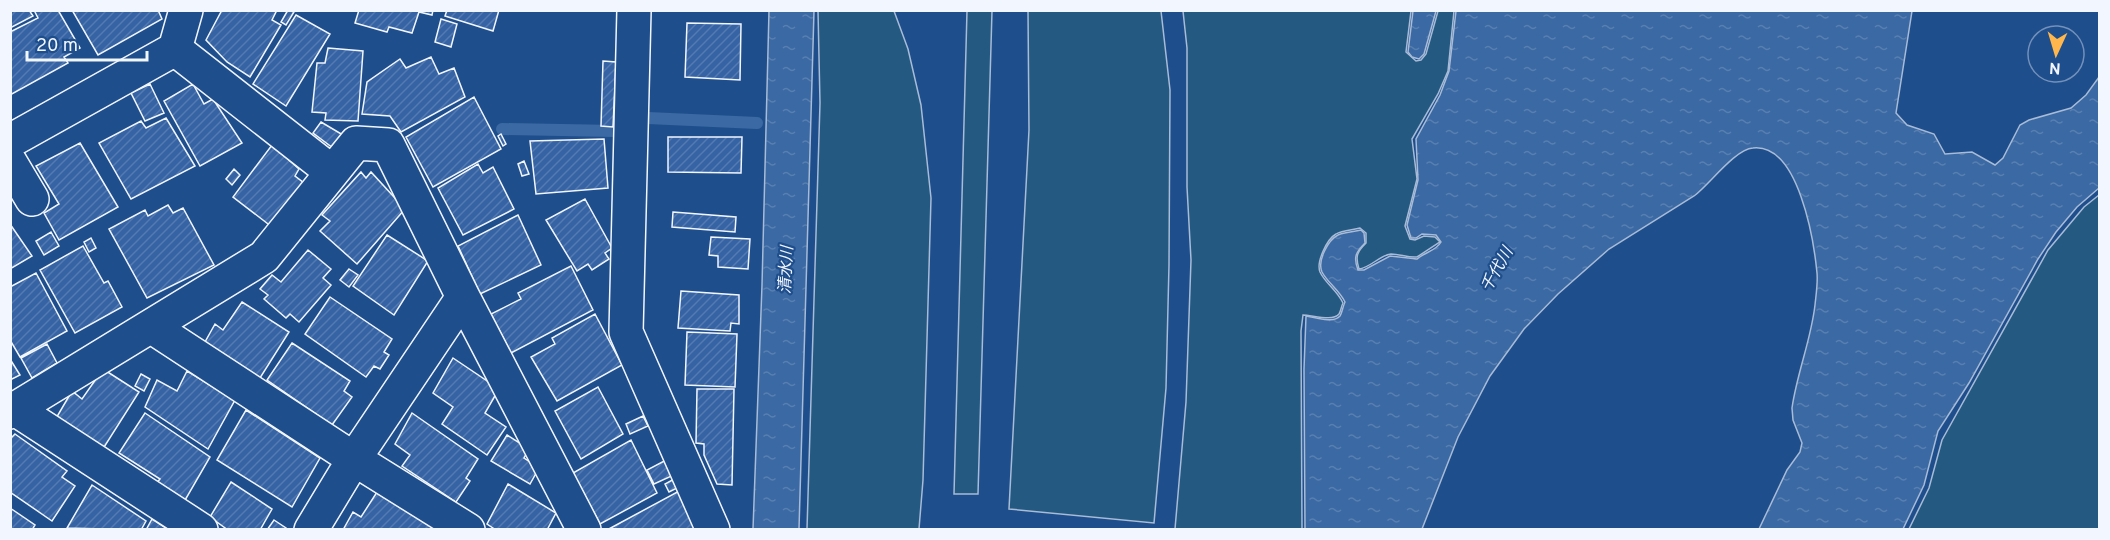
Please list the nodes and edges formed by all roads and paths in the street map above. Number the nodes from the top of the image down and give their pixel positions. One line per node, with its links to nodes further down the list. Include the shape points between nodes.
1 (186, 10): 3 (street)
2 (634, 10): 16 (street, via 626,332)
3 (175, 49): 4 (street); 6 (street)
4 (10, 141)
5 (10, 162): 7 (street)
6 (332, 172): 8 (street, via 356,143 388,145); 9 (street, via 264,257)
7 (32, 199)
8 (463, 297): 11 (street); 15 (street)
9 (152, 327): 10 (street); 11 (street)
10 (13, 410): 12 (street)
11 (354, 459): 13 (street); 14 (street)
12 (201, 530)
13 (311, 530)
14 (468, 530)
15 (584, 530)
16 (713, 530)

